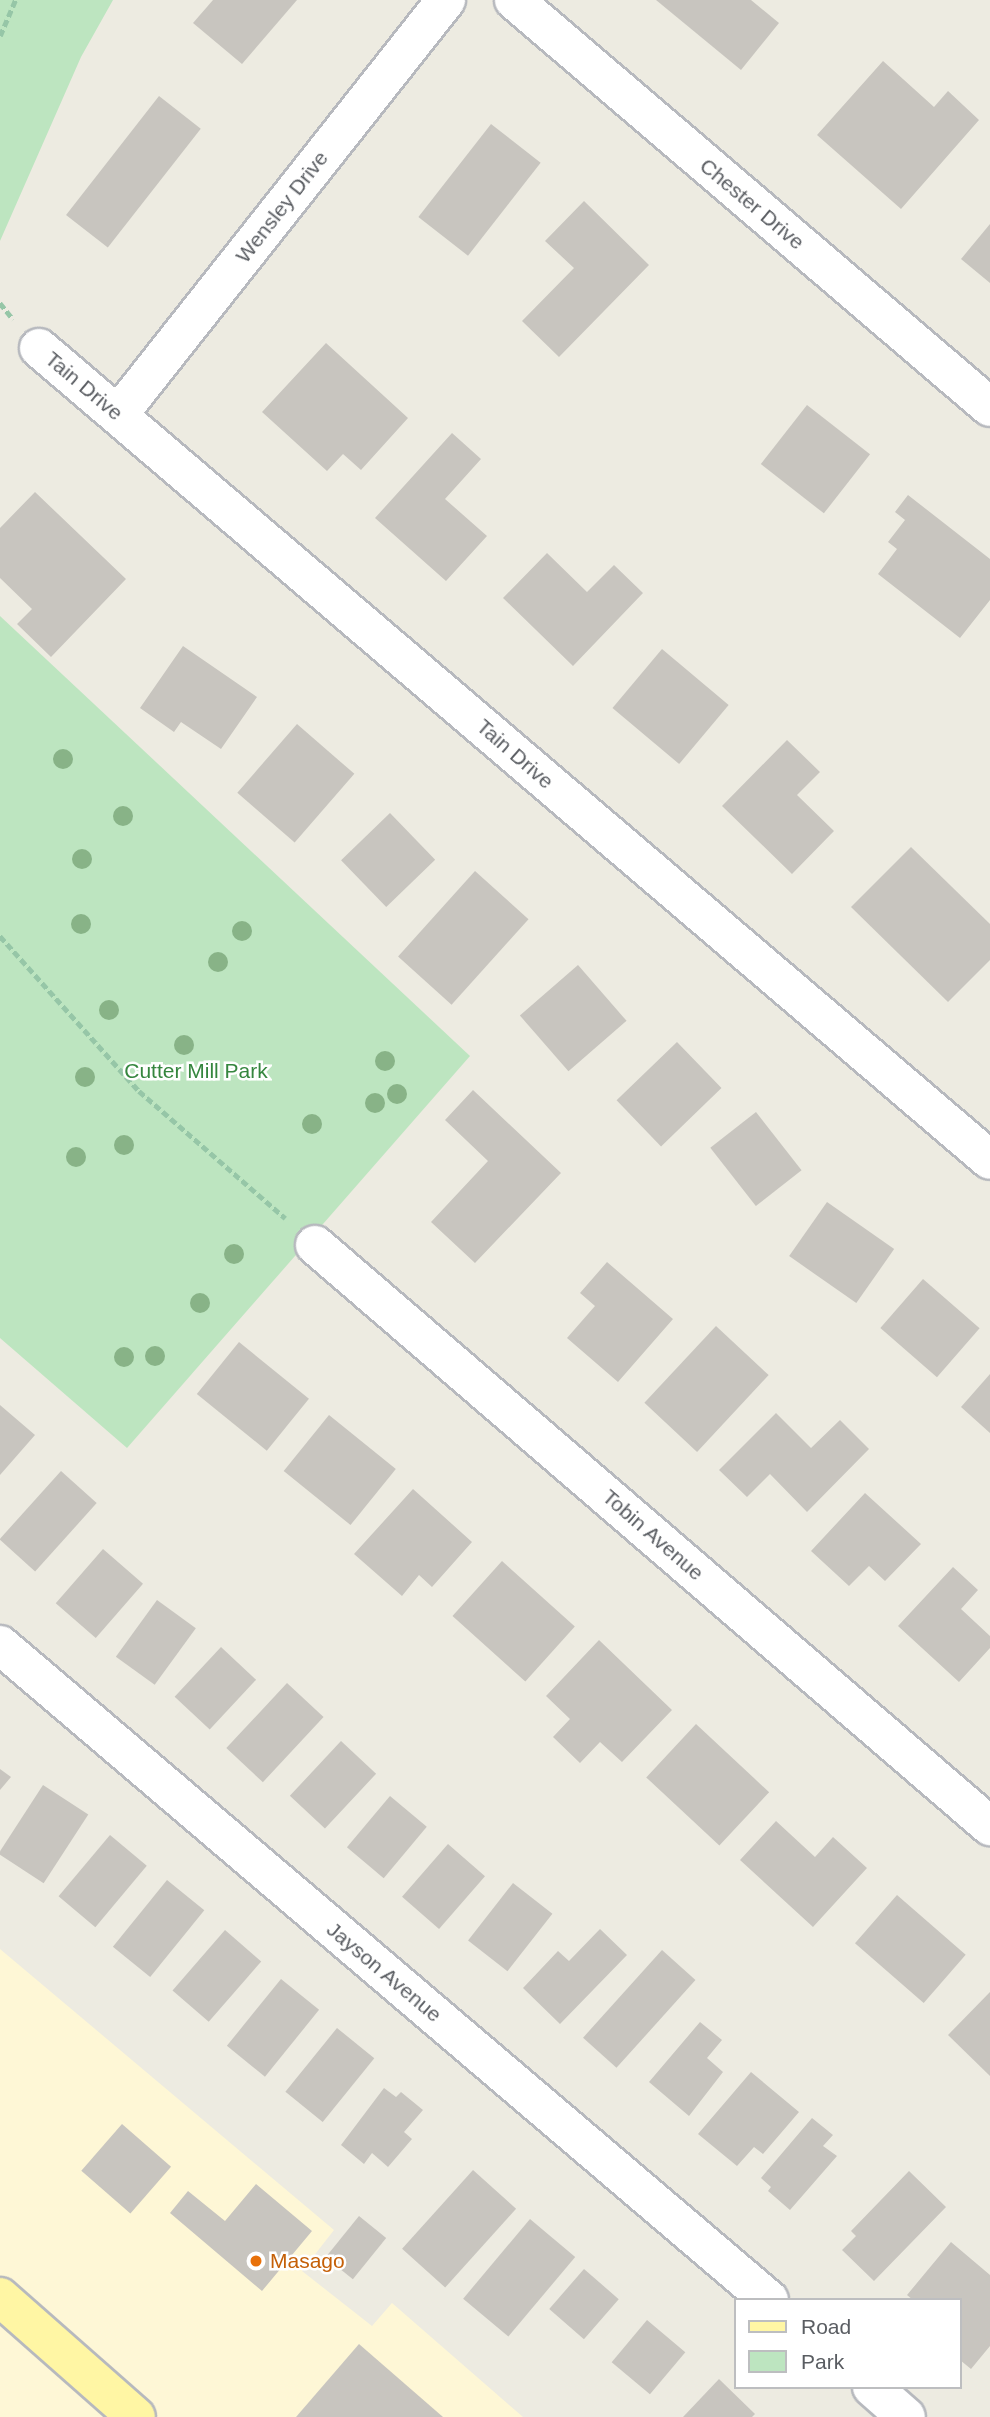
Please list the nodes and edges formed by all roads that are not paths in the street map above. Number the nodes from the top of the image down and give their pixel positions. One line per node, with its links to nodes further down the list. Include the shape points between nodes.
1 (446, 0): 5 (street, Wensley Drive)
2 (514, 0): 4 (street, Chester Drive)
3 (39, 348): 5 (street, Tain Drive)
4 (990, 407)
5 (118, 415): 6 (street, Tain Drive)
6 (990, 1160)
7 (315, 1245): 9 (street, Tobin Avenue)
8 (0, 1645): 11 (street, Jayson Avenue)
9 (990, 1826)
10 (0, 2297): 13 (main road)
11 (767, 2298)
12 (874, 2389): 14 (street)
13 (136, 2417)
14 (906, 2417)

